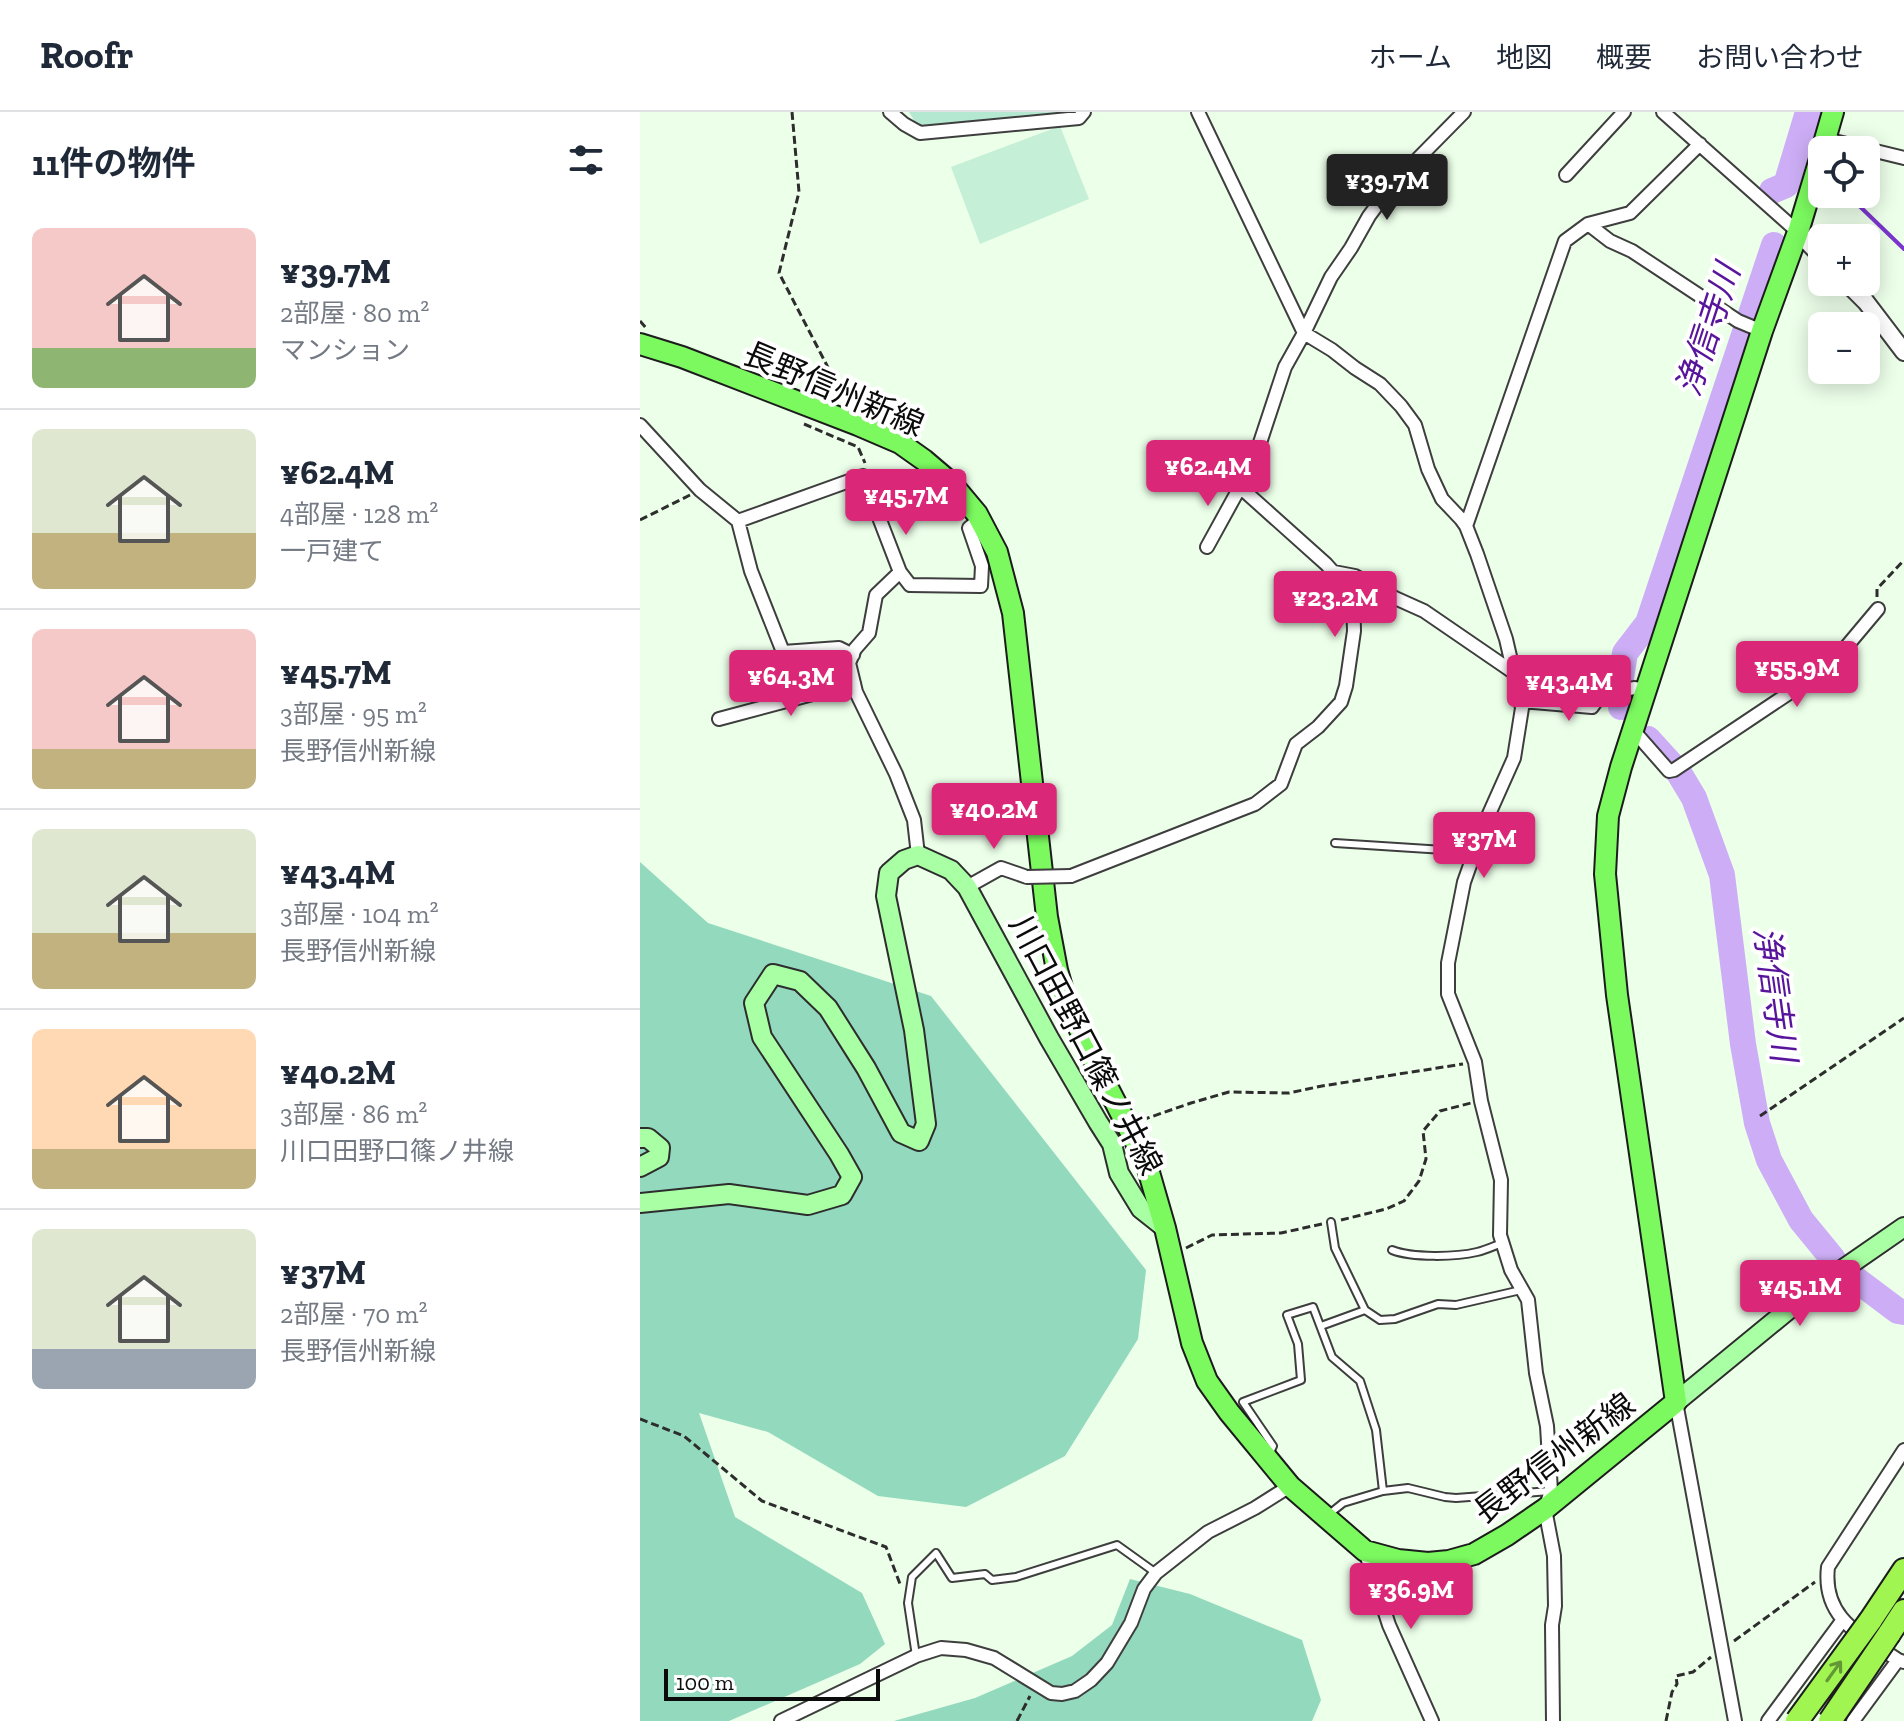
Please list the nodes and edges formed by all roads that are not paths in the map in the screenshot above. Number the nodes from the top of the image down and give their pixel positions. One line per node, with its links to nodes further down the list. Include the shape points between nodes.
1 (890, 112): 2 (street, via 920,133 1079,118)
2 (1084, 112)
3 (1198, 112): 19 (street)
4 (1464, 112): 19 (street, via 1369,216)
5 (1624, 112): 12 (street)
6 (1663, 112): 9 (street)
7 (1833, 112): 8 (main road, 長野信州新線)
8 (1826, 136)
9 (1700, 144): 14 (street, via 1630,213); 15 (street)
10 (1880, 155): 11 (street)
11 (1904, 158)
12 (1566, 175)
13 (1808, 198): 15 (main road, 長野信州新線)
14 (1588, 224): 18 (street); 26 (street, via 1565,241)
15 (1798, 232): 16 (street); 18 (main road, 長野信州新線)
16 (1808, 242)
17 (1860, 296): 21 (street)
18 (1750, 326): 34 (main road, 長野信州新線)
19 (1304, 333): 23 (street, via 1285,367 1252,467); 26 (street, via 1380,384 1401,406 1415,425 1442,499)
20 (640, 344): 24 (main road, 長野信州新線, via 900,443 951,483)
21 (1904, 352)
22 (640, 425): 25 (street, via 700,490)
23 (1240, 487): 27 (street); 29 (street)
24 (980, 519): 28 (street, via 969,528 982,566 981,586 910,585); 47 (main road, 長野信州新線, via 997,552 1013,613 1057,970 1075,1021 1146,1162)
25 (738, 521): 28 (street, via 863,476); 31 (street, via 783,652 839,648)
26 (1466, 526): 32 (street, via 1490,587)
27 (1207, 547)
28 (900, 572): 31 (street, via 876,595 869,633)
29 (1334, 572): 32 (street, via 1355,576 1424,611); 41 (street, bridge, via 1353,594 1346,686 1341,702 1296,744 1281,784 1255,804 1071,876 1027,877 1001,868)
30 (1878, 609): 37 (street, via 1831,665 1676,768 1669,771)
31 (853, 655): 33 (street, via 849,663)
32 (1513, 672): 35 (street)
33 (854, 683): 36 (street); 40 (street, via 914,820)
34 (1641, 689): 35 (street, via 1602,693 1592,707); 37 (main road, 長野信州新線)
35 (1521, 701): 39 (street, via 1514,758)
36 (719, 719)
37 (1633, 730): 53 (main road, 長野信州新線, via 1608,816 1605,874 1617,995)
38 (1335, 843): 39 (lane)
39 (1475, 852): 48 (street, via 1453,936 1448,994 1475,1062 1501,1180)
40 (918, 855): 41 (main road, 川口田野口篠ノ井線, via 951,870); 44 (main road, via 889,873 886,896 914,1030 926,1124 919,1141 901,1133 828,1008 800,981 773,974 754,1003 762,1037 852,1177 842,1195 808,1205 729,1194)
41 (967, 887): 47 (main road, 川口田野口篠ノ井線, via 1112,1144 1119,1173 1141,1209)
42 (640, 1138): 43 (main road, via 660,1148 659,1157)
43 (640, 1167)
44 (640, 1203)
45 (1331, 1222): 51 (lane, via 1335,1248)
46 (1904, 1227): 53 (main road, via 1810,1292)
47 (1165, 1228): 55 (main road, 長野信州新線, via 1192,1343 1207,1381)
48 (1502, 1243): 49 (lane, via 1446,1254 1404,1255); 50 (street)
49 (1392, 1250)
50 (1523, 1290): 51 (lane, via 1438,1304 1395,1319 1380,1320); 58 (street, via 1547,1426)
51 (1365, 1310): 52 (lane)
52 (1321, 1326): 55 (lane, via 1313,1307 1287,1315 1298,1344 1301,1380 1243,1402 1273,1446); 57 (lane, via 1332,1357 1360,1381 1376,1430)
53 (1676, 1402): 58 (main road, 長野信州新線); 70 (street)
54 (1904, 1450): 64 (street, via 1828,1567 1826,1584)
55 (1268, 1458): 56 (main road, 長野信州新線)
56 (1290, 1486): 59 (main road, 長野信州新線); 62 (street, via 1208,1532)
57 (1383, 1491): 58 (lane, via 1408,1488 1456,1498); 59 (lane, via 1343,1503)
58 (1548, 1500): 60 (main road, 長野信州新線, via 1507,1535 1449,1561 1398,1560); 69 (street, via 1554,1556)
59 (1325, 1517): 60 (main road, 長野信州新線)
60 (1365, 1551): 68 (street, via 1389,1625)
61 (1904, 1570): 72 (highway, one-way to 61, bridge)
62 (1156, 1573): 65 (street, via 1107,1663 1075,1691 1051,1693 980,1653 941,1648); 65 (lane, via 1117,1545 992,1580 985,1574 952,1578 936,1553 912,1577 908,1603)
63 (1904, 1611): 73 (highway, bridge)
64 (1842, 1621): 66 (street); 71 (street)
65 (916, 1656): 67 (street)
66 (1901, 1661): 74 (street)
67 (781, 1721)
68 (1432, 1721)
69 (1553, 1721)
70 (1735, 1721)
71 (1768, 1721)
72 (1797, 1721)
73 (1830, 1721)
74 (1853, 1721)

